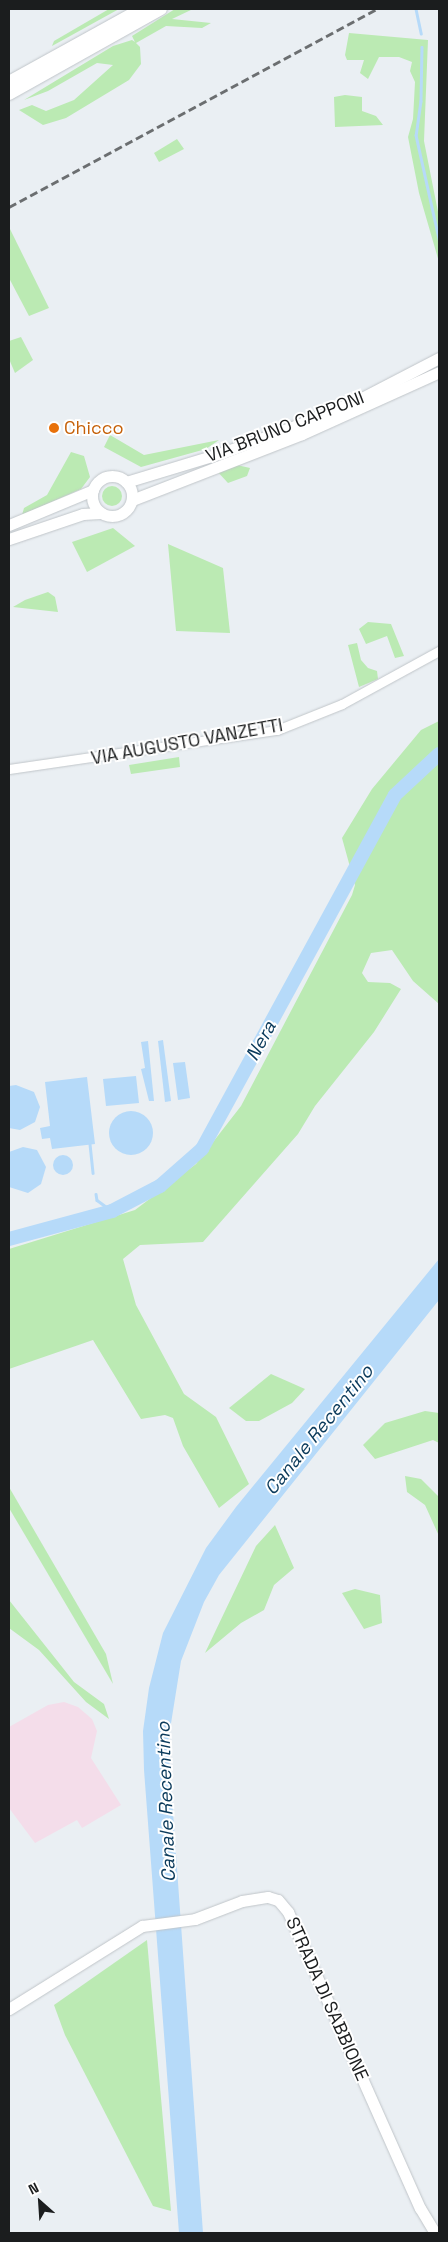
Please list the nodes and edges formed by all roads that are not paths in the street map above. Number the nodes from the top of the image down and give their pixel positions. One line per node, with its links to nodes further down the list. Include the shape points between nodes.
1 (141, 9): 3 (highway)
2 (161, 9): 4 (highway)
3 (9, 82)
4 (9, 94)
5 (439, 358): 7 (main road, VIA BRUNO CAPPONI, via 362,398 294,426 194,462)
6 (439, 372): 9 (main road, VIA BRUNO CAPPONI, via 302,434)
7 (126, 482): 8 (main road, VIA BRUNO CAPPONI, via 110,476 99,481); 9 (main road)
8 (93, 490): 10 (main road, via 93,502); 11 (main road, VIA BRUNO CAPPONI, via 76,500)
9 (132, 500): 10 (main road, VIA BRUNO CAPPONI, via 127,510 118,516)
10 (100, 513): 12 (main road, VIA BRUNO CAPPONI, via 83,514)
11 (9, 525)
12 (9, 539)
13 (439, 651): 14 (street, VIA AUGUSTO VANZETTI, via 342,704 277,730)
14 (9, 769)
15 (23, 2001): 16 (main road); 17 (main road, STRADA DI SABBIONE); 18 (main road, STRADA DI SABBIONE, via 122,1937 152,1924 187,1921 242,1901 268,1897 283,1904 420,2208)
16 (9, 2004)
17 (9, 2009)
18 (435, 2233)

